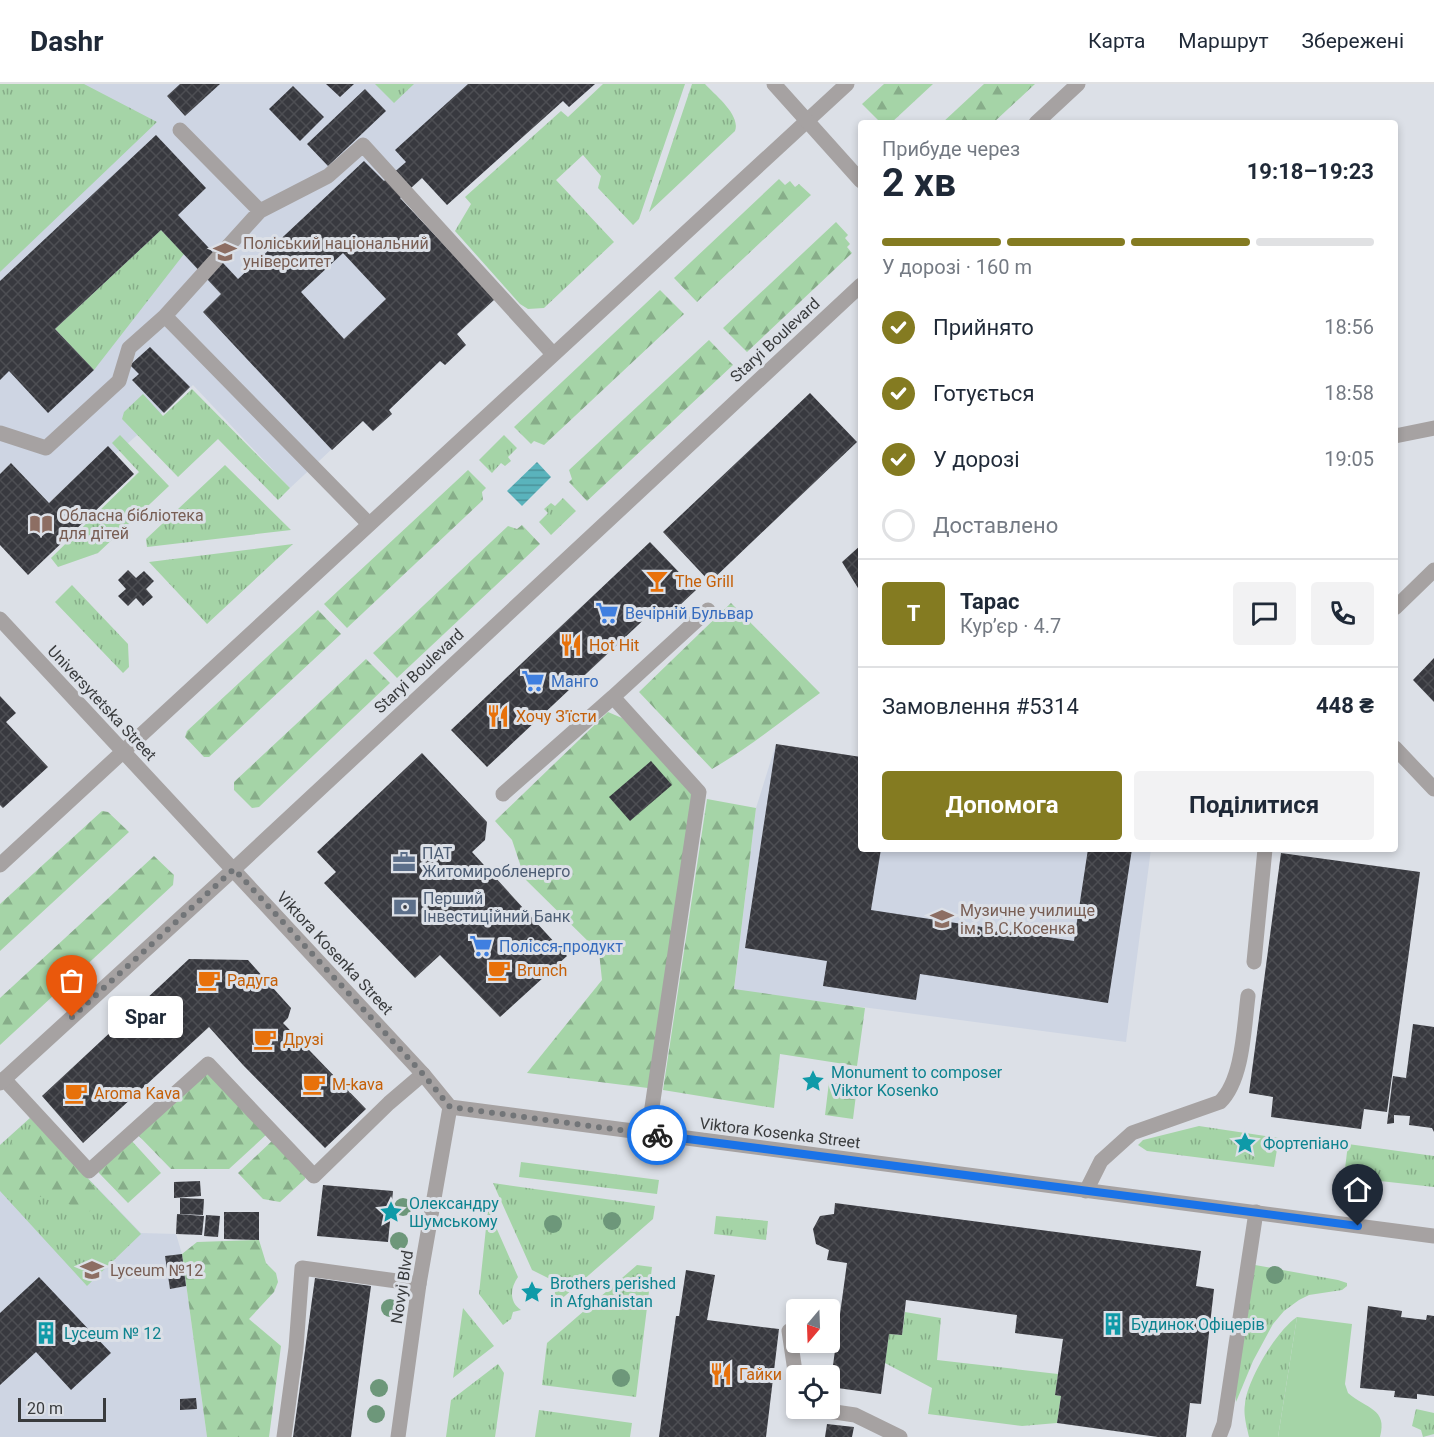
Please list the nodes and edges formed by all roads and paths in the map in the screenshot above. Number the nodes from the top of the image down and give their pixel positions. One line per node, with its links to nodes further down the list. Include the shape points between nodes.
1 (774, 84): 5 (street)
2 (847, 84): 5 (street)
3 (1078, 84): 4 (street)
4 (1039, 120)
5 (807, 121): 7 (street); 11 (street)
6 (180, 130): 8 (street)
7 (858, 178)
8 (260, 211): 10 (street); 11 (street, via 328,176 363,145)
9 (858, 288): 28 (street, Staryi Boulevard)
10 (165, 316): 13 (street, via 129,348 119,381 46,448); 15 (street)
11 (553, 354): 15 (street)
12 (1434, 428): 14 (street)
13 (0, 433)
14 (1398, 435)
15 (369, 524): 22 (street)
16 (1434, 570): 17 (street)
17 (1398, 605)
18 (708, 610): 20 (street)
19 (0, 619): 22 (street, Universytetska Street)
20 (613, 697): 24 (street); 34 (street, via 699,792)
21 (1398, 751): 23 (street)
22 (122, 752): 25 (street, Universytetska Street); 27 (street)
23 (1434, 789)
24 (503, 794)
25 (178, 811): 28 (street, Viktora Kosenka Street)
26 (1265, 852): 29 (street)
27 (0, 865)
28 (234, 869): 31 (street, Viktora Kosenka Street); 32 (street, Staryi Boulevard)
29 (1254, 962)
30 (1248, 996): 35 (street, via 1236,1079 1230,1094 1220,1102 1131,1133 1101,1161)
31 (423, 1074): 32 (street, via 314,1176 208,1064 88,1171); 33 (street, Viktora Kosenka Street)
32 (2, 1081)
33 (450, 1107): 34 (street, Viktora Kosenka Street); 38 (street, Novyi Blvd)
34 (648, 1134): 35 (street, Viktora Kosenka Street)
35 (1086, 1191): 36 (street, Viktora Kosenka Street)
36 (1256, 1212): 37 (street, Viktora Kosenka Street); 43 (street)
37 (1434, 1236)
38 (419, 1284): 40 (street, via 302,1268); 41 (street, Novyi Blvd)
39 (840, 1413): 42 (street, via 855,1415)
40 (284, 1437)
41 (398, 1437)
42 (900, 1437)
43 (1219, 1437)

